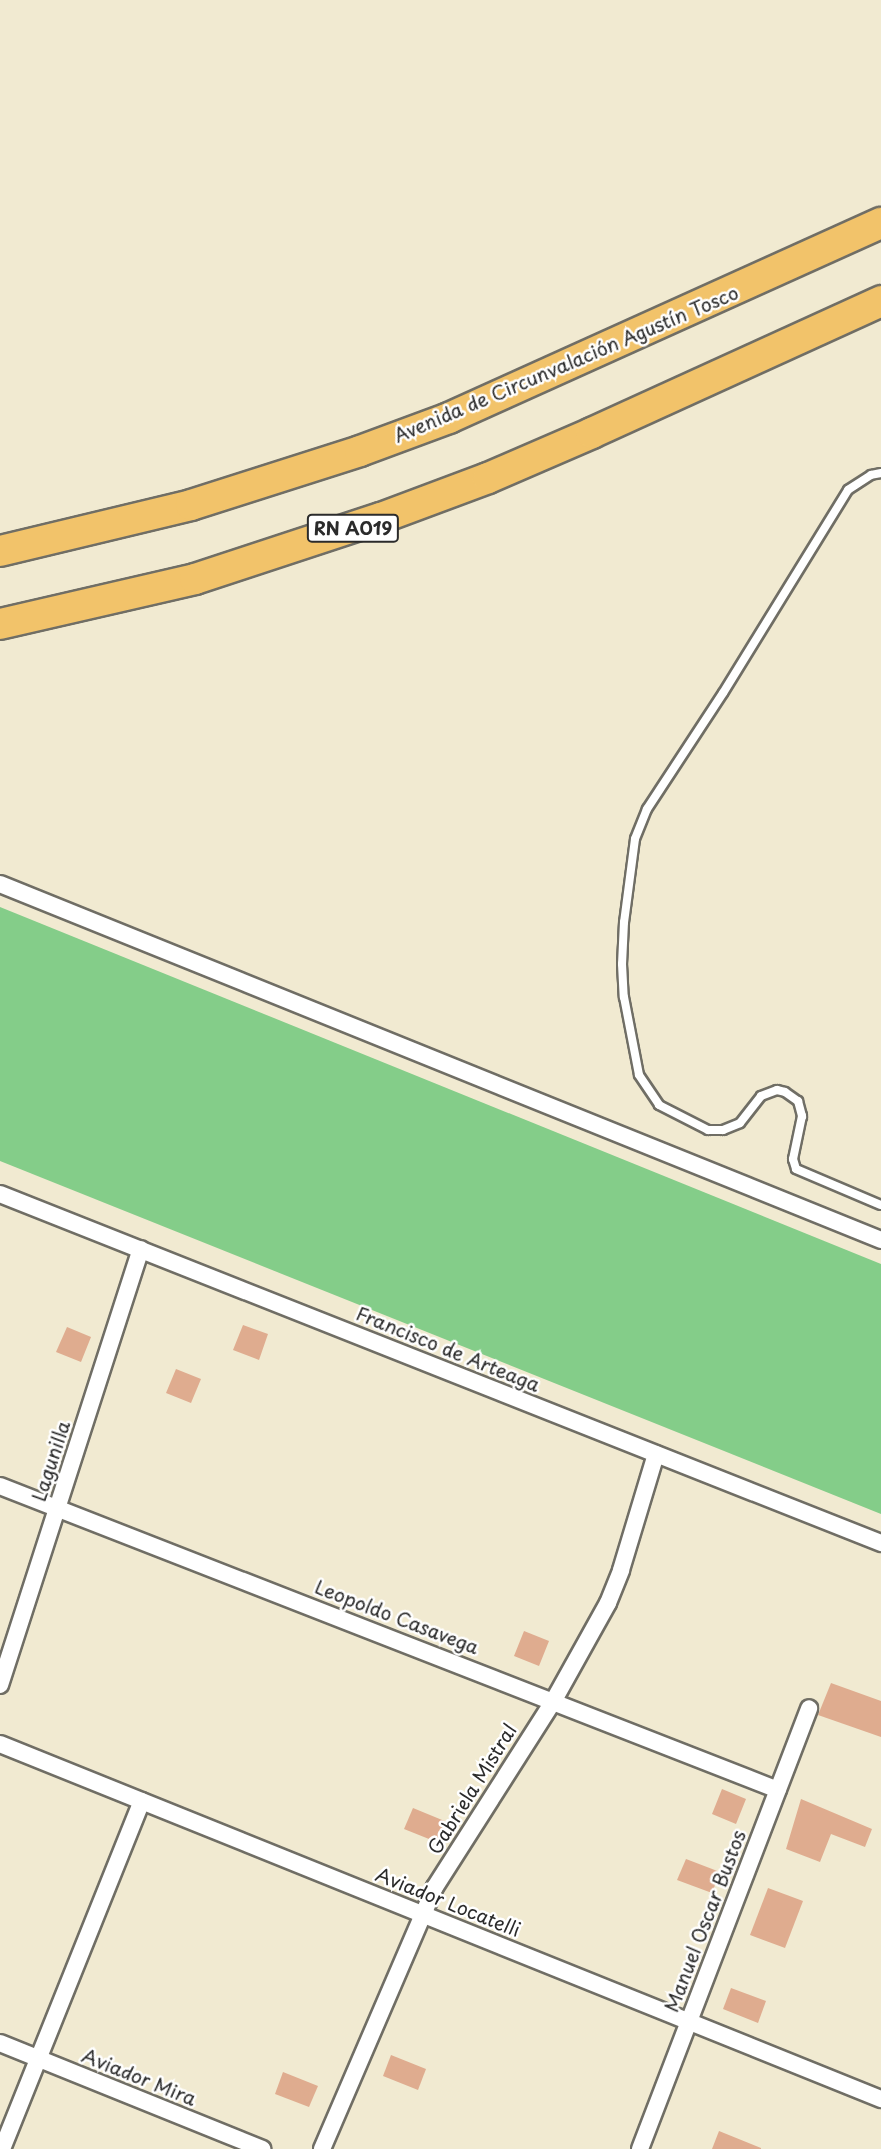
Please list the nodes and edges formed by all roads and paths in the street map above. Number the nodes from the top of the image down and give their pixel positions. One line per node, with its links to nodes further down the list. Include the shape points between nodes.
1 (881, 223): 4 (highway, Avenida de Circunvalación Agustín Tosco, via 557,371 386,441 191,505)
2 (881, 301): 5 (highway, RN A019, via 569,443 381,518 195,579)
3 (881, 473): 8 (lane, via 848,490 648,809 633,853 622,964 639,1075 659,1105 708,1130 723,1130 740,1123 761,1096 785,1092 798,1101 802,1116 793,1159 796,1169)
4 (0, 551)
5 (0, 624)
6 (0, 884): 9 (street)
7 (0, 1194): 10 (street, Francisco de Arteaga)
8 (881, 1205)
9 (881, 1240)
10 (141, 1249): 11 (street, Francisco de Arteaga); 13 (street, Lagunilla)
11 (656, 1454): 14 (street, Francisco de Arteaga); 16 (street, Gabriela Mistral, via 608,1602)
12 (0, 1486): 13 (street, Leopoldo Casavega)
13 (58, 1509): 15 (street, Lagunilla); 16 (street, Leopoldo Casavega)
14 (881, 1543)
15 (0, 1685)
16 (554, 1700): 19 (street, Leopoldo Casavega); 21 (street, Gabriela Mistral)
17 (809, 1708): 19 (street, Manuel Oscar Bustos)
18 (0, 1744): 20 (street, Aviador Locatelli)
19 (778, 1790): 22 (street, Manuel Oscar Bustos)
20 (142, 1801): 21 (street, Aviador Locatelli); 24 (street)
21 (422, 1914): 22 (street, Aviador Locatelli); 28 (street, Gabriela Mistral)
22 (689, 2022): 25 (street, Aviador Locatelli); 29 (street, Manuel Oscar Bustos)
23 (0, 2043): 24 (street, Aviador Mira)
24 (39, 2059): 26 (street); 27 (street, Aviador Mira)
25 (881, 2099)
26 (2, 2149)
27 (262, 2149)
28 (322, 2149)
29 (640, 2149)

